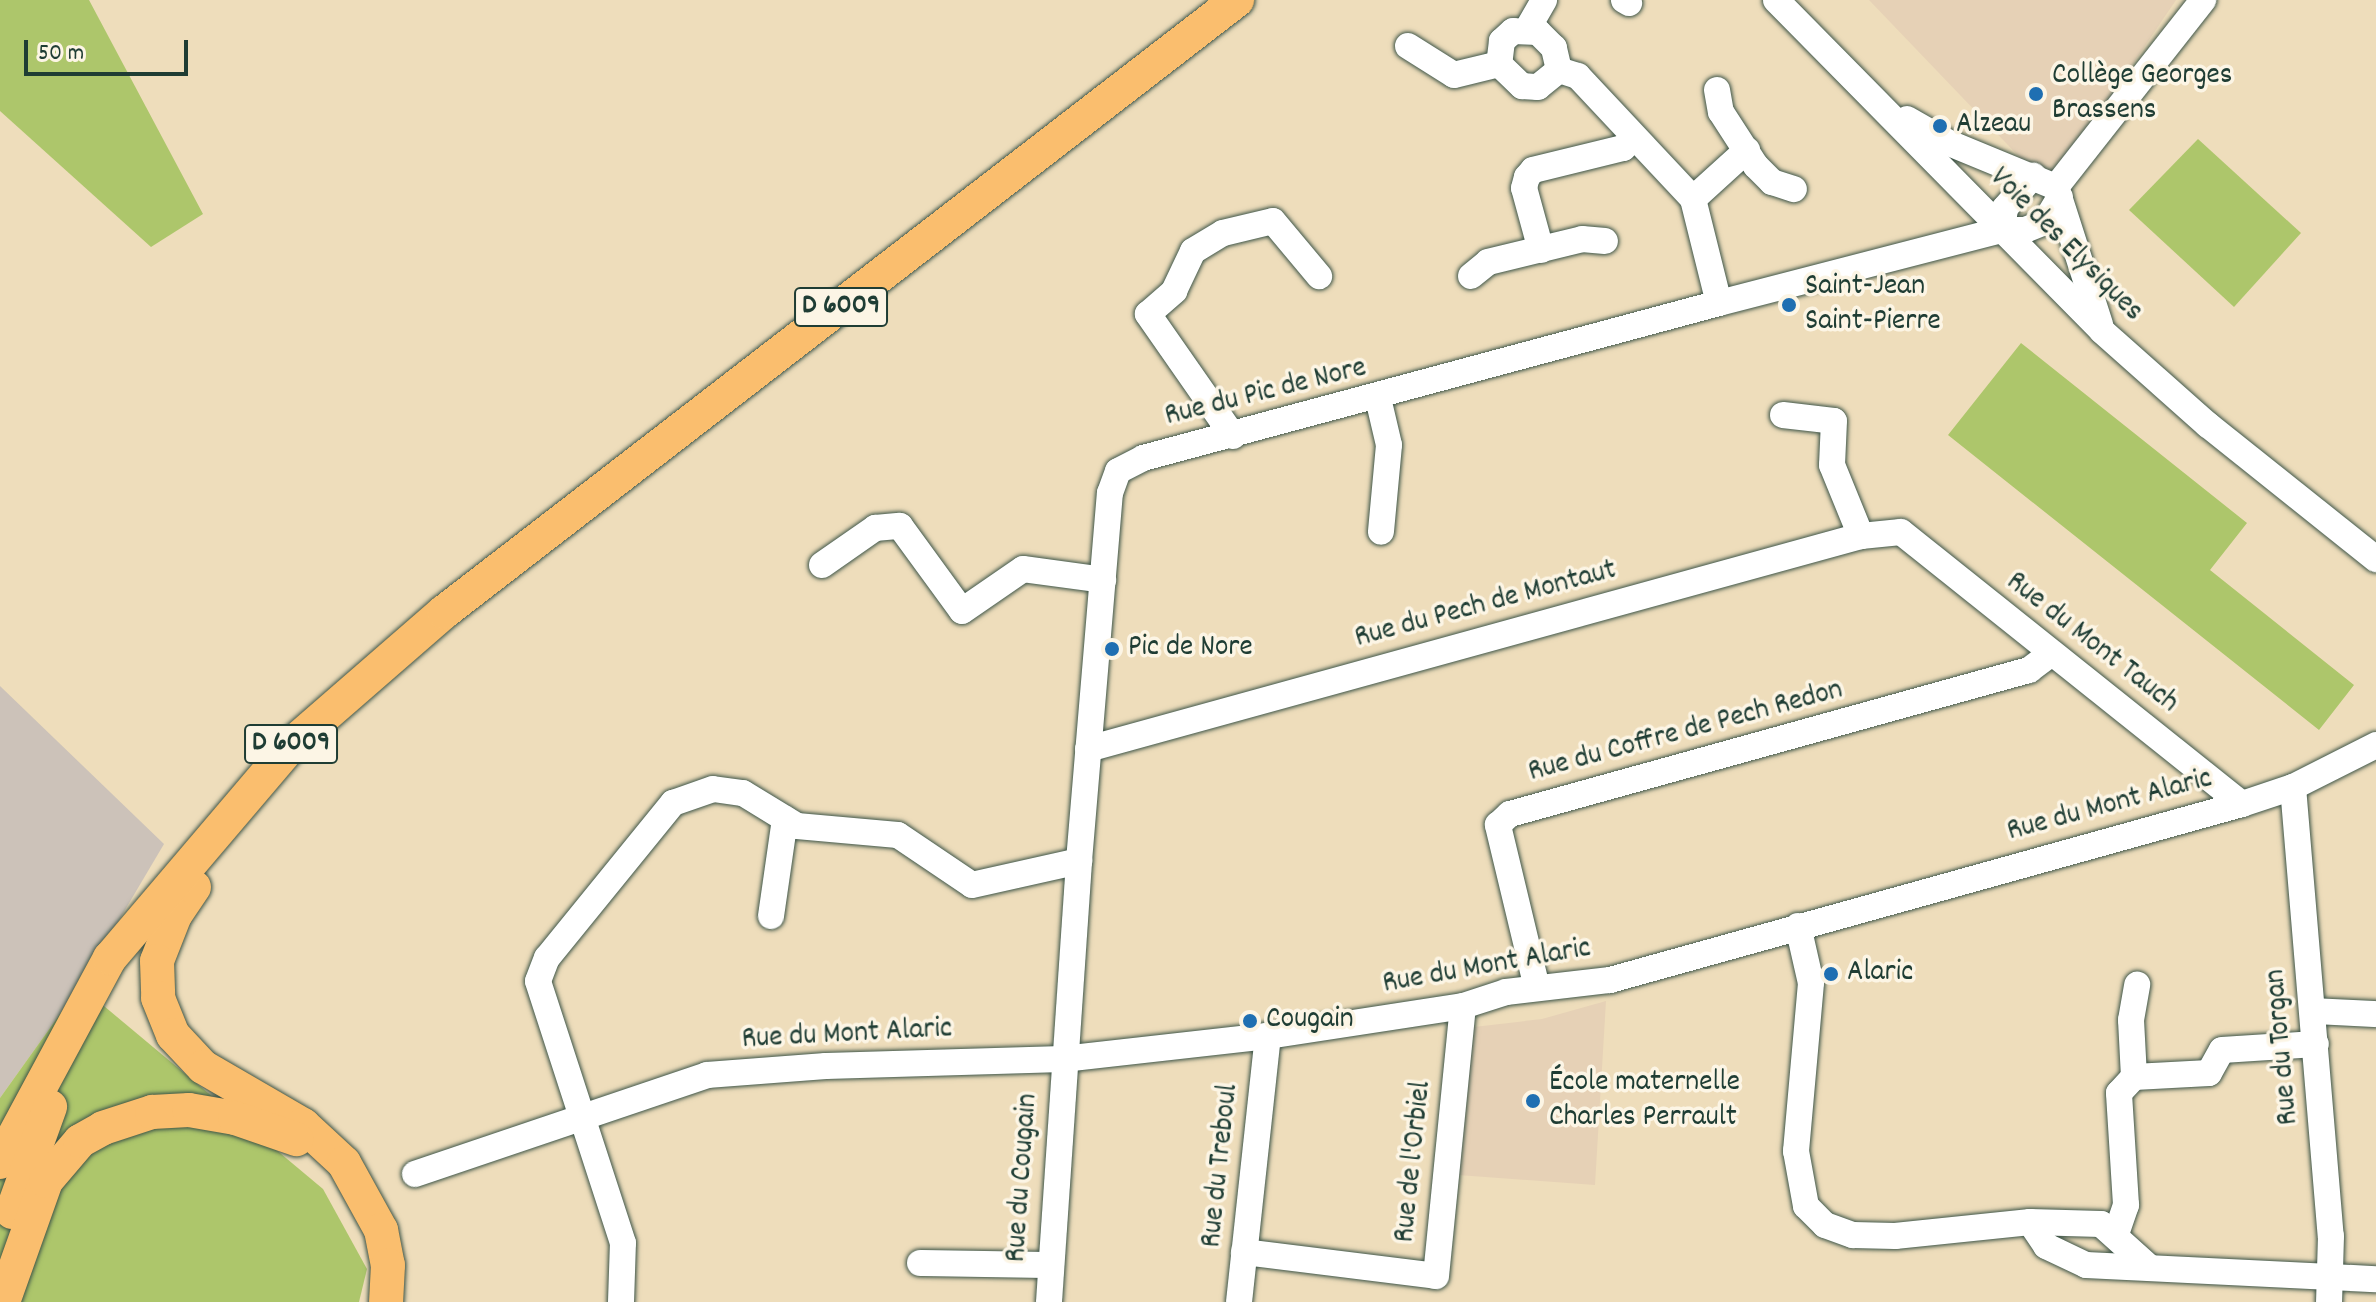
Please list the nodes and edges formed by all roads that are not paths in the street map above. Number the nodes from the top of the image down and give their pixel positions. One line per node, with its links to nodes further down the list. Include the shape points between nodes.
1 (1237, 0): 34 (main road, D 6009)
2 (1544, 0): 5 (street)
3 (1776, 0): 10 (street, Voie des Elysiques)
4 (2203, 0): 13 (street)
5 (1528, 28): 7 (street, via 1513,31 1502,41); 8 (street, via 1554,48)
6 (1408, 46): 7 (street, via 1454,75)
7 (1499, 64): 8 (street, via 1522,86 1538,87)
8 (1559, 70): 11 (street, via 1578,76)
9 (1717, 90): 12 (street, via 1721,112)
10 (1883, 105): 13 (street, via 1949,143); 16 (street, Voie des Elysiques)
11 (1634, 138): 15 (street); 18 (street, via 1623,148 1533,170 1527,177 1524,188)
12 (1747, 150): 14 (street, via 1772,182); 15 (street)
13 (2050, 187): 16 (street, via 2005,208); 16 (street, Rue du Pic de Nore, via 2045,222 2025,230); 22 (street)
14 (1794, 189)
15 (1693, 199): 21 (street)
16 (2002, 230): 21 (street, Rue du Pic de Nore); 22 (street, Voie des Elysiques)
17 (1605, 241): 18 (street, via 1582,239)
18 (1541, 250): 20 (street, via 1488,262)
19 (1319, 276): 25 (street, via 1273,221 1223,233 1193,251 1174,291 1148,314)
20 (1471, 276)
21 (1719, 303): 23 (street, Rue du Pic de Nore)
22 (2102, 331): 26 (street, Voie des Elysiques)
23 (1378, 398): 25 (street, Rue du Pic de Nore); 27 (street, via 1389,445)
24 (1783, 415): 29 (street, via 1834,421 1832,465)
25 (1233, 436): 33 (street, Rue du Pic de Nore, via 1143,458 1118,471 1110,493)
26 (2326, 519): 30 (street, Voie des Elysiques); 31 (street, Voie des Elysiques)
27 (1381, 532)
28 (1901, 532): 29 (street, Rue du Pech de Montaut); 35 (street, Rue du Mont Tauch)
29 (1861, 536): 37 (street, Rue du Pech de Montaut)
30 (2376, 543)
31 (2376, 559)
32 (822, 565): 33 (street, via 875,528 900,526 962,611 1023,569)
33 (1103, 580): 37 (street, Rue du Pic de Nore)
34 (444, 612): 42 (main road, D 6009, via 291,745 215,829); 56 (main road, via 267,793 175,915 157,961 158,998 173,1035 203,1067 303,1125)
35 (2050, 654): 39 (street, Rue du Mont Tauch); 46 (street, Rue du Coffre de Pech Redon, via 2029,670 1510,814 1498,825)
36 (2376, 745): 38 (street, Rue du Mont Alaric)
37 (1088, 749): 41 (street, Rue du Pic de Nore)
38 (2293, 787): 39 (street, Rue du Mont Alaric); 48 (street, Rue du Torgan)
39 (2242, 804): 44 (street, Rue du Mont Alaric)
40 (785, 819): 41 (street, via 797,826 898,835 972,885); 43 (street); 54 (street, via 743,793 713,789 673,803 547,958 538,981 542,1003)
41 (1079, 861): 52 (street, Rue du Pic de Nore)
42 (162, 900): 55 (main road, via 110,958); 61 (main road, D 6009, via 70,1060 38,1135)
43 (771, 916)
44 (1798, 926): 46 (street, Rue du Mont Alaric, via 1610,980); 58 (street, via 1811,983 1796,1151 1806,1206 1825,1225 1853,1235 1895,1236)
45 (2137, 985): 53 (street, via 2131,1020)
46 (1537, 988): 47 (street, Rue du Mont Alaric)
47 (1463, 1006): 50 (street, Rue du Mont Alaric); 60 (street, Rue de l'Orbiel, via 1436,1276)
48 (2314, 1011): 49 (street); 51 (street, Rue du Torgan)
49 (2376, 1014)
50 (1268, 1036): 52 (street, Rue du Mont Alaric); 60 (street, Rue du Treboul)
51 (2316, 1044): 53 (street, via 2222,1050 2209,1073); 66 (street, Rue du Torgan)
52 (1063, 1059): 54 (street, Rue du Mont Alaric, via 707,1075); 63 (street, Rue du Cougain)
53 (2134, 1077): 59 (street, via 2119,1093 2126,1205)
54 (581, 1119): 57 (street, Rue du Mont Alaric); 69 (street, via 623,1243)
55 (0, 1162)
56 (344, 1163): 67 (main road, via 276,1130 189,1110 152,1112 103,1128 80,1141 46,1181); 68 (main road, via 381,1230 388,1265)
57 (415, 1174)
58 (2030, 1222): 59 (street, via 2101,1224); 64 (street, via 2046,1246 2086,1265)
59 (2116, 1234): 64 (street)
60 (1244, 1252): 71 (street, Rue du Treboul)
61 (0, 1255)
62 (920, 1263): 63 (street)
63 (1049, 1265): 70 (street, Rue du Cougain)
64 (2149, 1267): 66 (street)
65 (2376, 1279): 66 (street)
66 (2331, 1289)
67 (3, 1302)
68 (386, 1302)
69 (621, 1302)
70 (1049, 1302)
71 (1239, 1302)

